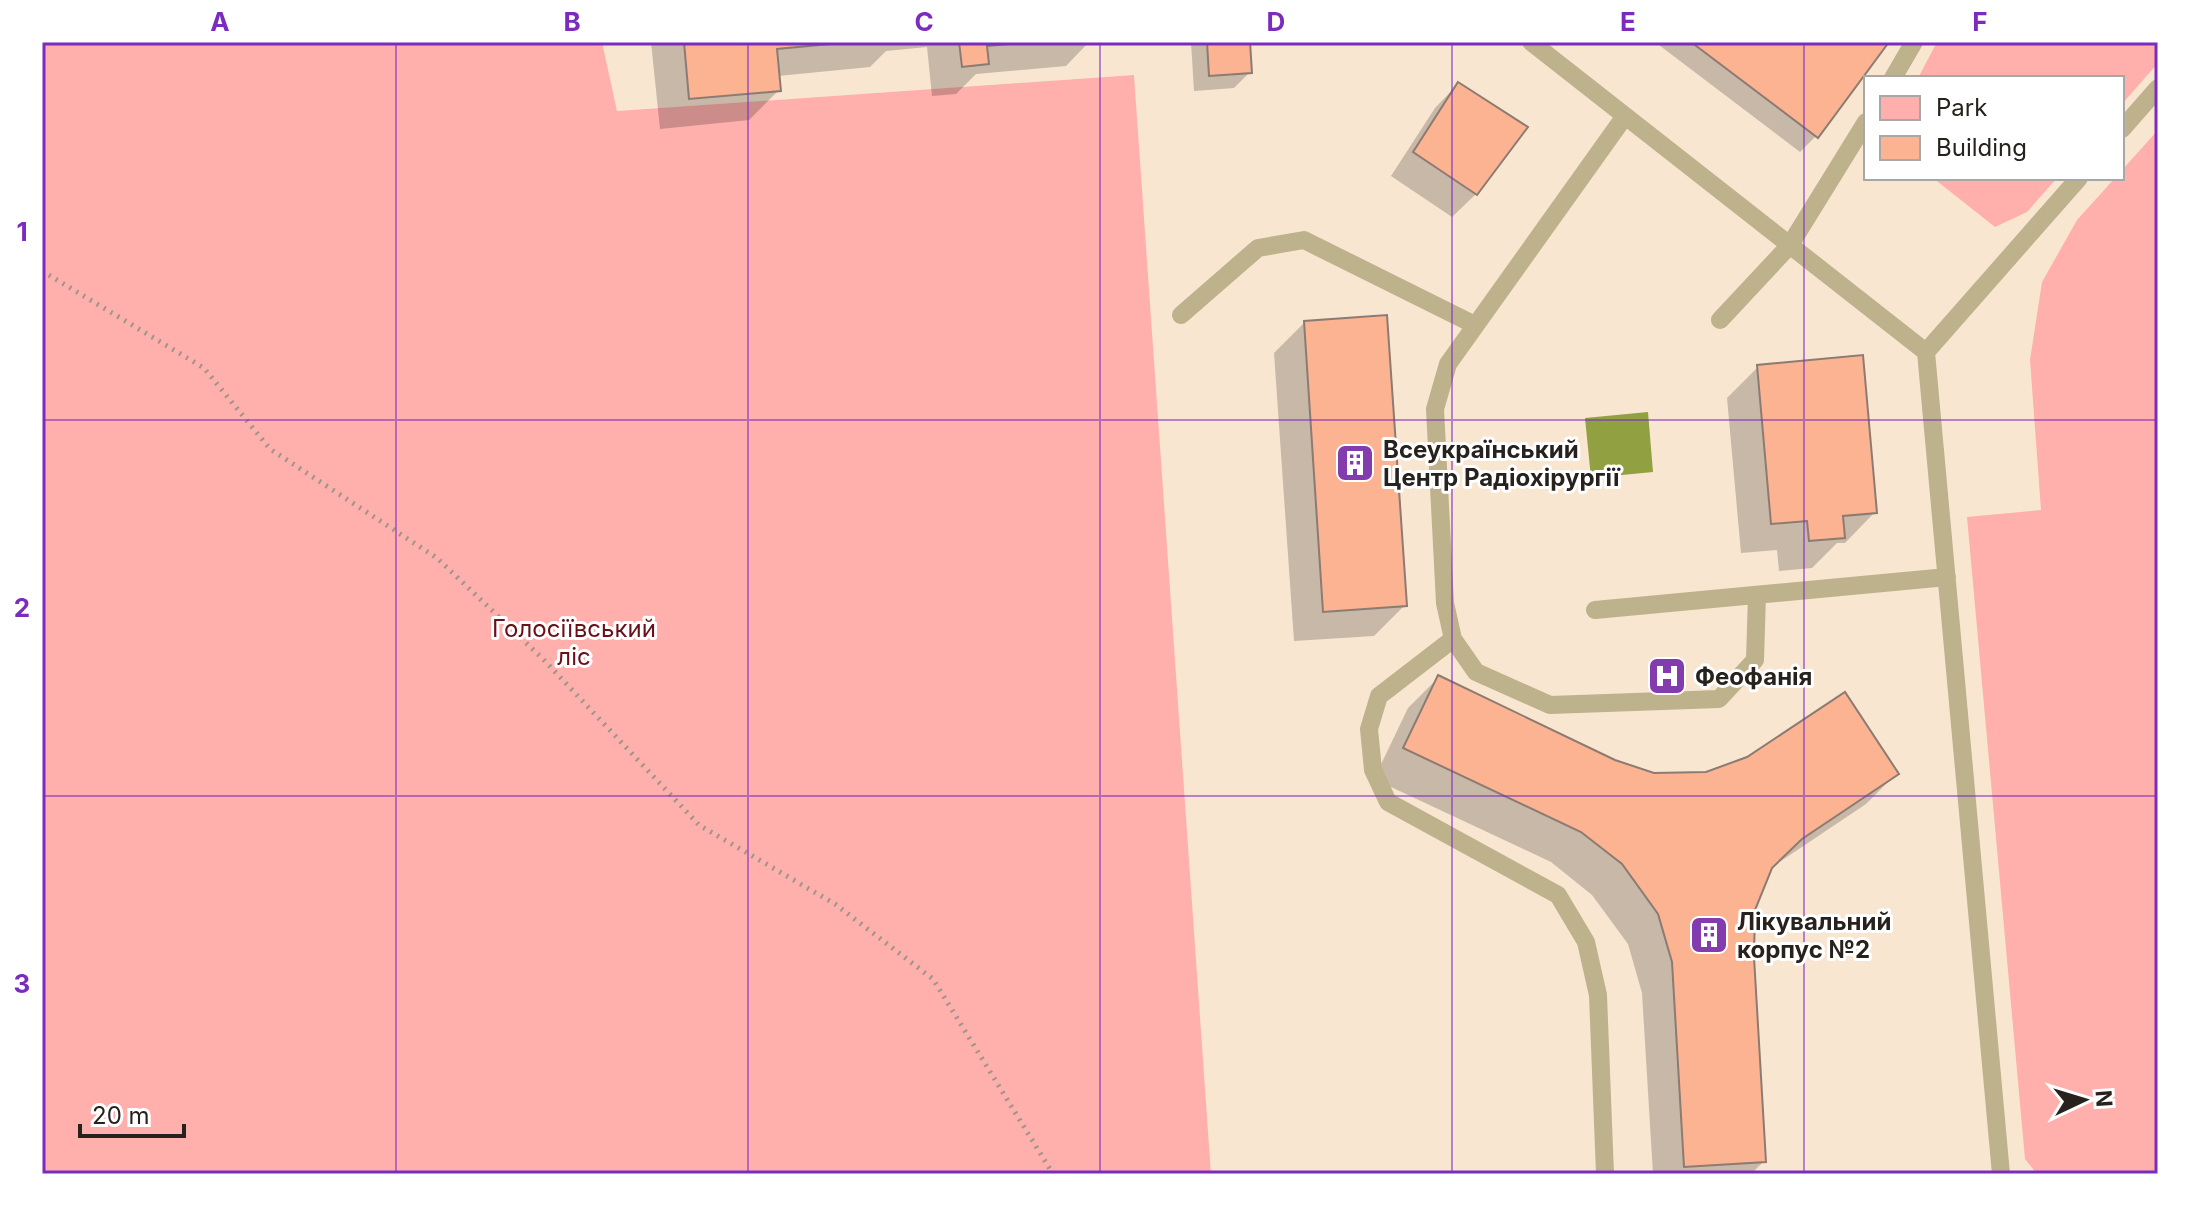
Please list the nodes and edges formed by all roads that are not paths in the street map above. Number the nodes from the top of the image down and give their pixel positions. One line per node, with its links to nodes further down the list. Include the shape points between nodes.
1 (1531, 42): 5 (lane)
2 (1914, 42): 3 (lane)
3 (1894, 76)
4 (2158, 88): 7 (lane)
5 (1625, 116): 9 (lane); 12 (lane)
6 (1864, 125): 9 (lane)
7 (2124, 127)
8 (2077, 180): 13 (lane)
9 (1790, 245): 11 (lane); 13 (lane)
10 (1181, 315): 12 (lane, via 1258,248 1304,240)
11 (1720, 320)
12 (1475, 325): 17 (lane, via 1448,364 1435,409 1445,603)
13 (1926, 352): 14 (lane)
14 (1947, 577): 15 (lane); 19 (lane)
15 (1757, 595): 16 (lane); 17 (lane, via 1755,660 1719,699 1550,705 1476,672)
16 (1595, 610)
17 (1453, 639): 18 (lane, via 1379,696 1369,729 1373,770 1388,802 1558,895 1586,942 1598,995)
18 (1605, 1174)
19 (2001, 1174)

